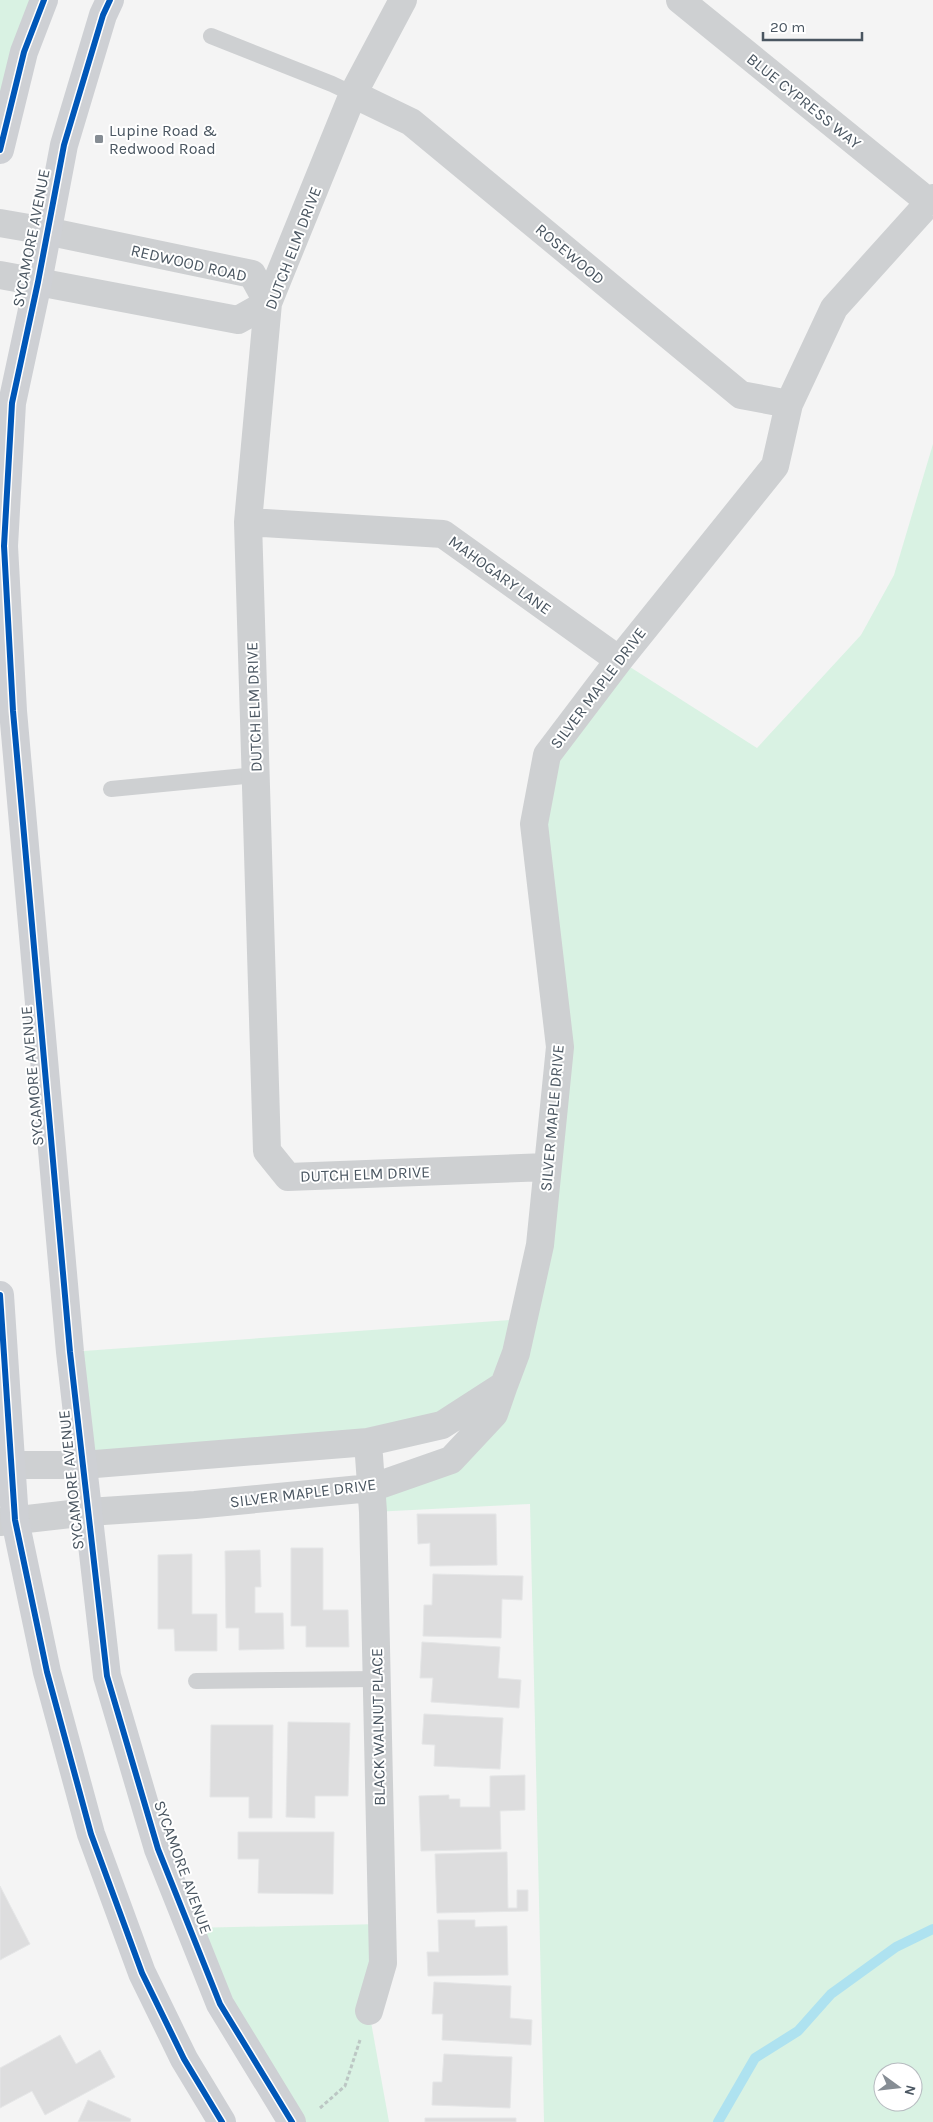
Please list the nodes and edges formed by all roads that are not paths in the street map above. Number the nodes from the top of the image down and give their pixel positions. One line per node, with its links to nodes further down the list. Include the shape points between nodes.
1 (44, 0): 7 (main road, via 24,52)
2 (110, 0): 10 (main road, SYCAMORE AVENUE, via 64,144)
3 (403, 0): 6 (street, DUTCH ELM DRIVE)
4 (680, 0): 8 (street, BLUE CYPRESS WAY)
5 (211, 36): 6 (lane)
6 (353, 94): 13 (street, DUTCH ELM DRIVE); 14 (street, ROSEWOOD, via 411,122 741,395)
7 (0, 150)
8 (931, 200): 14 (street, SILVER MAPLE DRIVE, via 834,308)
9 (0, 223): 10 (street, REDWOOD ROAD)
10 (46, 231): 12 (main road, SYCAMORE AVENUE); 13 (street, REDWOOD ROAD, via 252,274)
11 (0, 274): 12 (street)
12 (38, 282): 13 (street, via 238,320); 24 (main road, SYCAMORE AVENUE, via 12,403 4,546 13,711)
13 (268, 303): 15 (street, DUTCH ELM DRIVE)
14 (789, 404): 16 (street, SILVER MAPLE DRIVE, via 775,466)
15 (248, 522): 16 (street, MAHOGARY LANE, via 443,534); 17 (street, DUTCH ELM DRIVE)
16 (618, 660): 19 (street, SILVER MAPLE DRIVE, via 548,755 534,824 560,1047)
17 (256, 775): 18 (lane); 19 (street, DUTCH ELM DRIVE, via 267,1151 288,1177)
18 (111, 789)
19 (547, 1167): 21 (street, SILVER MAPLE DRIVE, via 540,1246 516,1354)
20 (0, 1295): 23 (main road)
21 (504, 1384): 22 (street, via 442,1425); 25 (street, SILVER MAPLE DRIVE, via 494,1414 451,1460)
22 (368, 1442): 24 (street); 25 (street, BLACK WALNUT PLACE)
23 (6, 1466): 24 (street); 27 (main road)
24 (83, 1466): 26 (main road, SYCAMORE AVENUE)
25 (371, 1488): 26 (street, SILVER MAPLE DRIVE); 28 (street, BLACK WALNUT PLACE)
26 (88, 1512): 27 (street, SILVER MAPLE DRIVE); 32 (main road, SYCAMORE AVENUE, via 107,1676 158,1849 220,2004)
27 (8, 1521): 31 (main road, via 91,1834 142,1972 184,2059)
28 (377, 1679): 29 (lane); 30 (street, BLACK WALNUT PLACE, via 383,1963)
29 (196, 1680)
30 (369, 2011)
31 (222, 2122)
32 (292, 2122)

